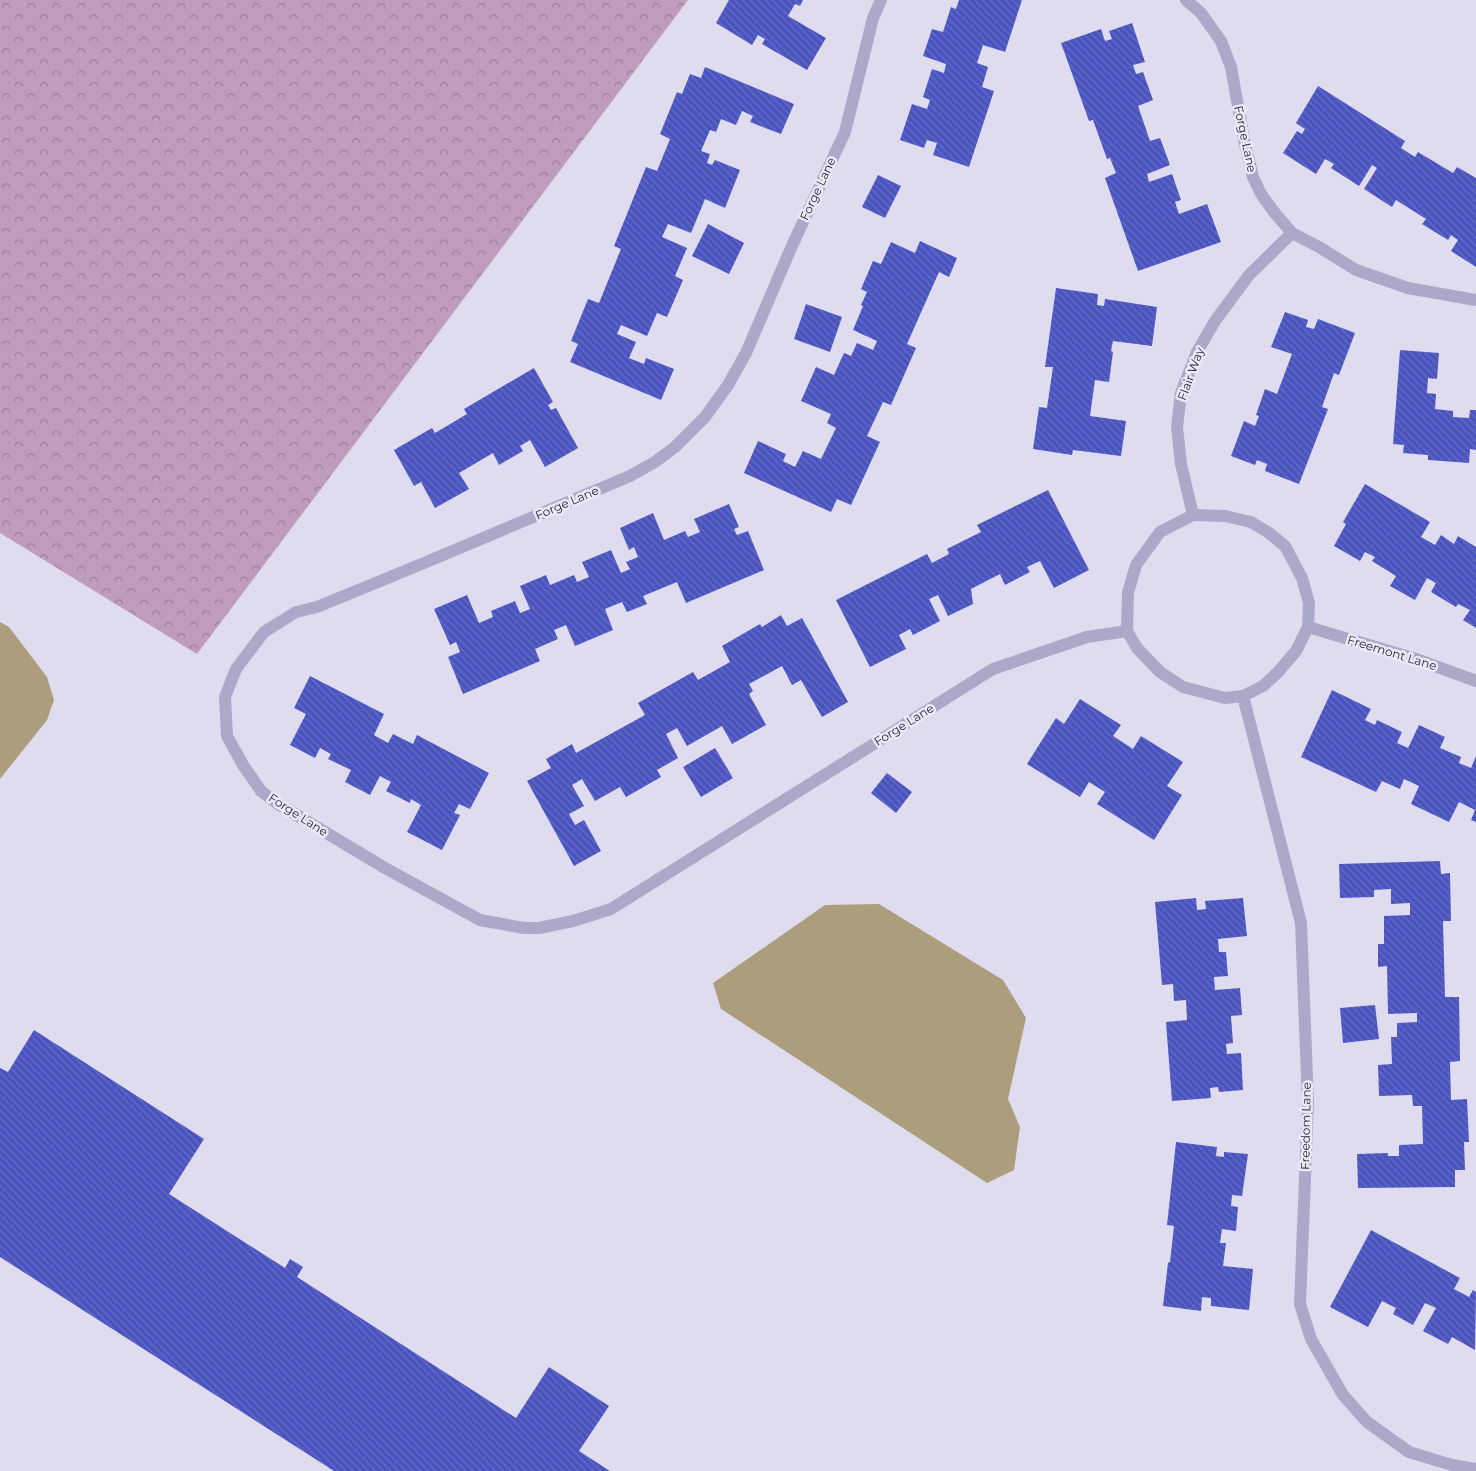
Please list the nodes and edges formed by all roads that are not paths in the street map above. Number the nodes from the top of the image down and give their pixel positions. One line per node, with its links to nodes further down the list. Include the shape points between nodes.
1 (881, 0): 7 (street, Forge Lane, via 873,18 845,132 746,353 704,417 675,447 630,476 415,567 296,612 264,632 236,669 225,697 227,736 242,765 261,790 278,804 384,868 480,920 540,928 611,909 993,669 1087,637)
2 (1186, 0): 3 (street, Forge Lane, via 1201,13 1221,41 1231,67 1253,177 1261,194)
3 (1292, 233): 4 (street, Forge Lane, via 1356,270 1408,288); 5 (street, Flair Way, via 1249,275 1215,321 1197,352 1181,393 1177,427 1181,464)
4 (1476, 300)
5 (1193, 515): 6 (street, via 1224,516 1251,522 1285,546 1302,578 1309,603); 7 (street, via 1160,532 1136,565 1128,593)
6 (1308, 627): 8 (street, Freemont Lane); 9 (street, via 1296,651 1278,672 1263,686)
7 (1127, 631): 9 (street, via 1137,648 1160,672 1183,687 1225,698)
8 (1476, 680)
9 (1243, 696): 10 (street, Freedom Lane, via 1301,923 1308,1103 1300,1304 1311,1338 1343,1394 1367,1422 1409,1452 1452,1466)
10 (1476, 1469)

